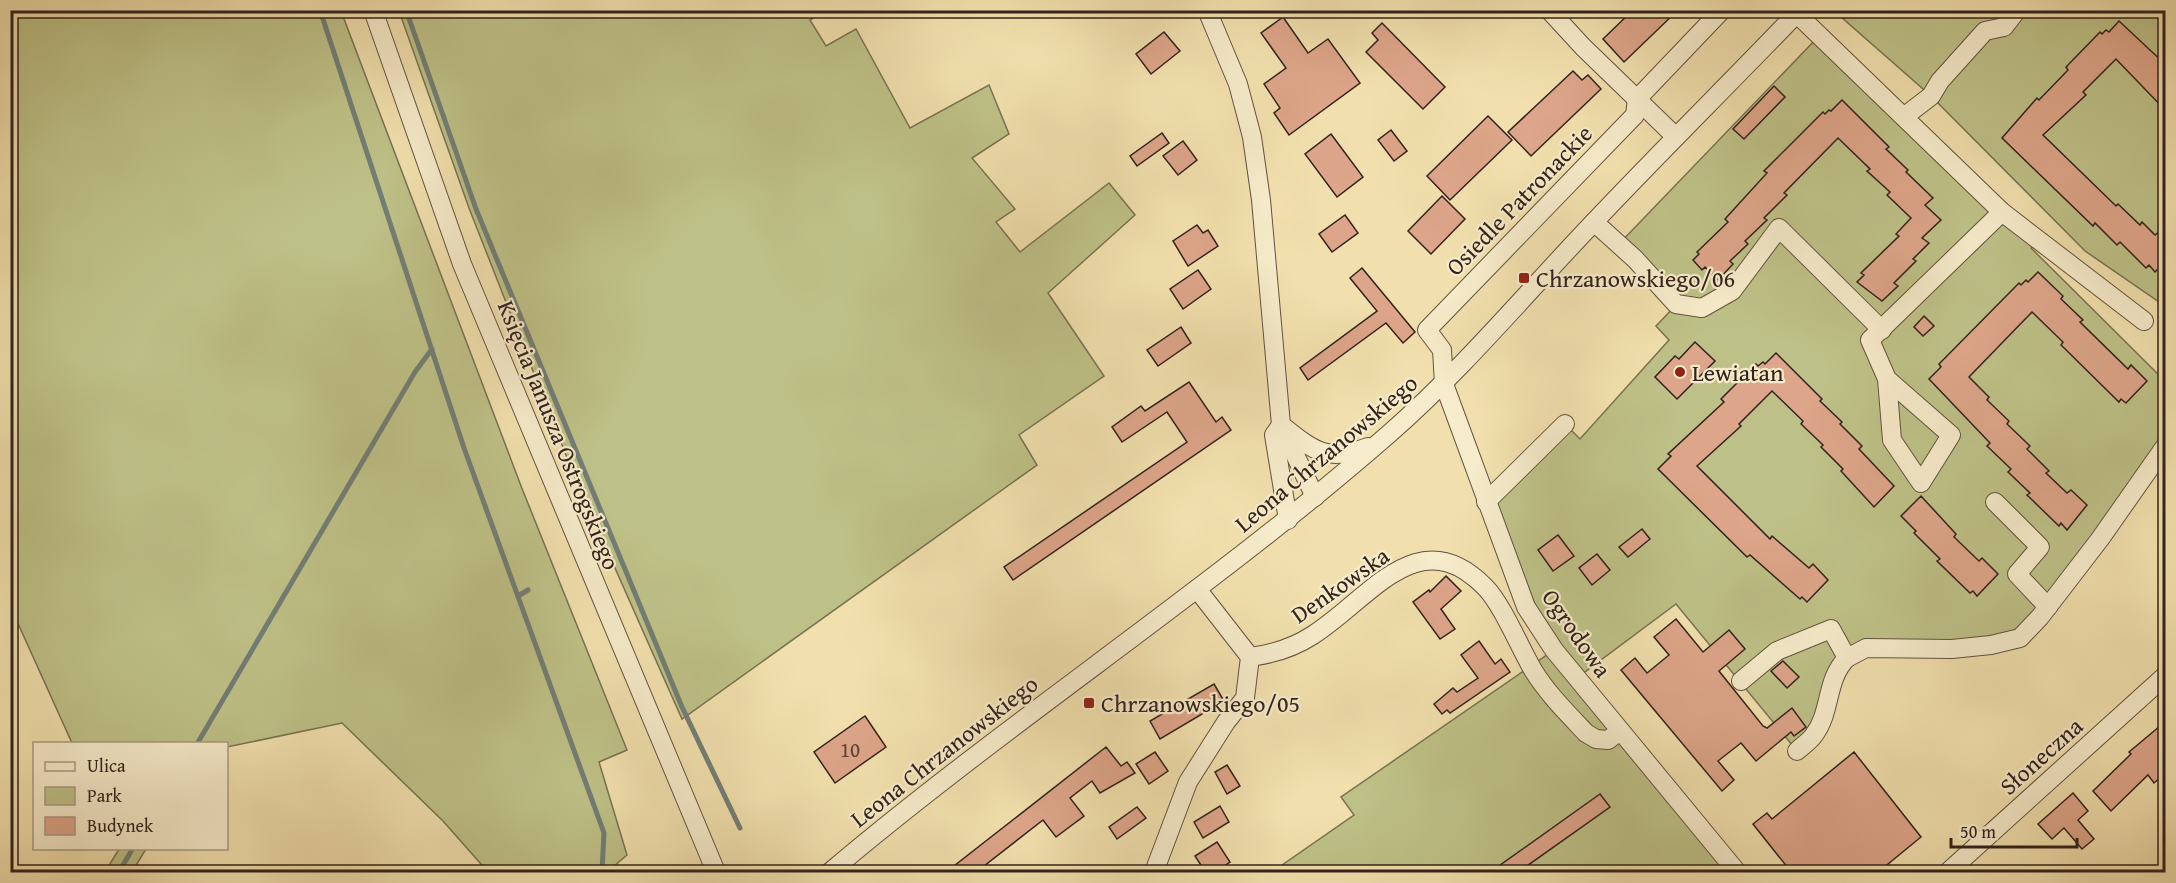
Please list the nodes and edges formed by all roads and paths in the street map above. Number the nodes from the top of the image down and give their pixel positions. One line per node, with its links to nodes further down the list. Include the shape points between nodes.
1 (373, 10): 33 (street, Księcia Janusza Ostrogskiego, via 462,264)
2 (1207, 10): 18 (street, via 1238,84 1252,137)
3 (1549, 10): 7 (street)
4 (1722, 10): 7 (street, Osiedle Patronackie)
5 (2017, 10): 8 (street, via 2004,27 1985,31 1931,96)
6 (1798, 12): 8 (street, via 1818,36); 9 (street, Leona Chrzanowskiego)
7 (1637, 99): 9 (street); 13 (street, Osiedle Patronackie, via 1635,115)
8 (1905, 116): 10 (street)
9 (1676, 137): 11 (street, Leona Chrzanowskiego)
10 (2002, 212): 12 (street); 14 (street)
11 (1594, 222): 14 (street, via 1676,304 1702,308 1732,291 1779,228); 16 (street, Leona Chrzanowskiego)
12 (2144, 321)
13 (1426, 330): 16 (street, Ogrodowa, via 1442,350)
14 (1882, 330): 15 (street, via 1870,340)
15 (1887, 379): 15 (street, via 1892,440 1921,483 1951,435)
16 (1444, 384): 19 (street, Leona Chrzanowskiego); 22 (street, Ogrodowa)
17 (1565, 424): 22 (street)
18 (1281, 425): 19 (street, via 1323,454 1350,454); 21 (street); 24 (street, via 1274,435)
19 (1377, 444): 21 (street, Leona Chrzanowskiego)
20 (2166, 445): 26 (street)
21 (1315, 497): 24 (street, Leona Chrzanowskiego)
22 (1486, 502): 31 (street, Ogrodowa, via 1526,607 1554,650)
23 (1995, 502): 26 (street, via 2040,547 2017,574)
24 (1288, 520): 25 (street, Leona Chrzanowskiego)
25 (1197, 589): 27 (street); 34 (street, Leona Chrzanowskiego, via 892,821)
26 (2048, 607): 28 (street, via 2025,633 2008,641 1952,649 1866,648)
27 (1250, 657): 31 (street, Denkowska, via 1277,654 1314,635 1396,571 1431,559 1449,561 1488,589 1535,673 1586,733 1608,740); 35 (street, via 1245,698 1188,782)
28 (1847, 658): 30 (street, via 1831,629 1777,651); 32 (street, via 1834,676 1815,734)
29 (2166, 675): 37 (street, Słoneczna)
30 (1741, 681)
31 (1620, 731): 36 (street, Ogrodowa)
32 (1797, 752)
33 (716, 873)
34 (830, 873)
35 (1154, 873)
36 (1737, 873)
37 (1948, 873)

